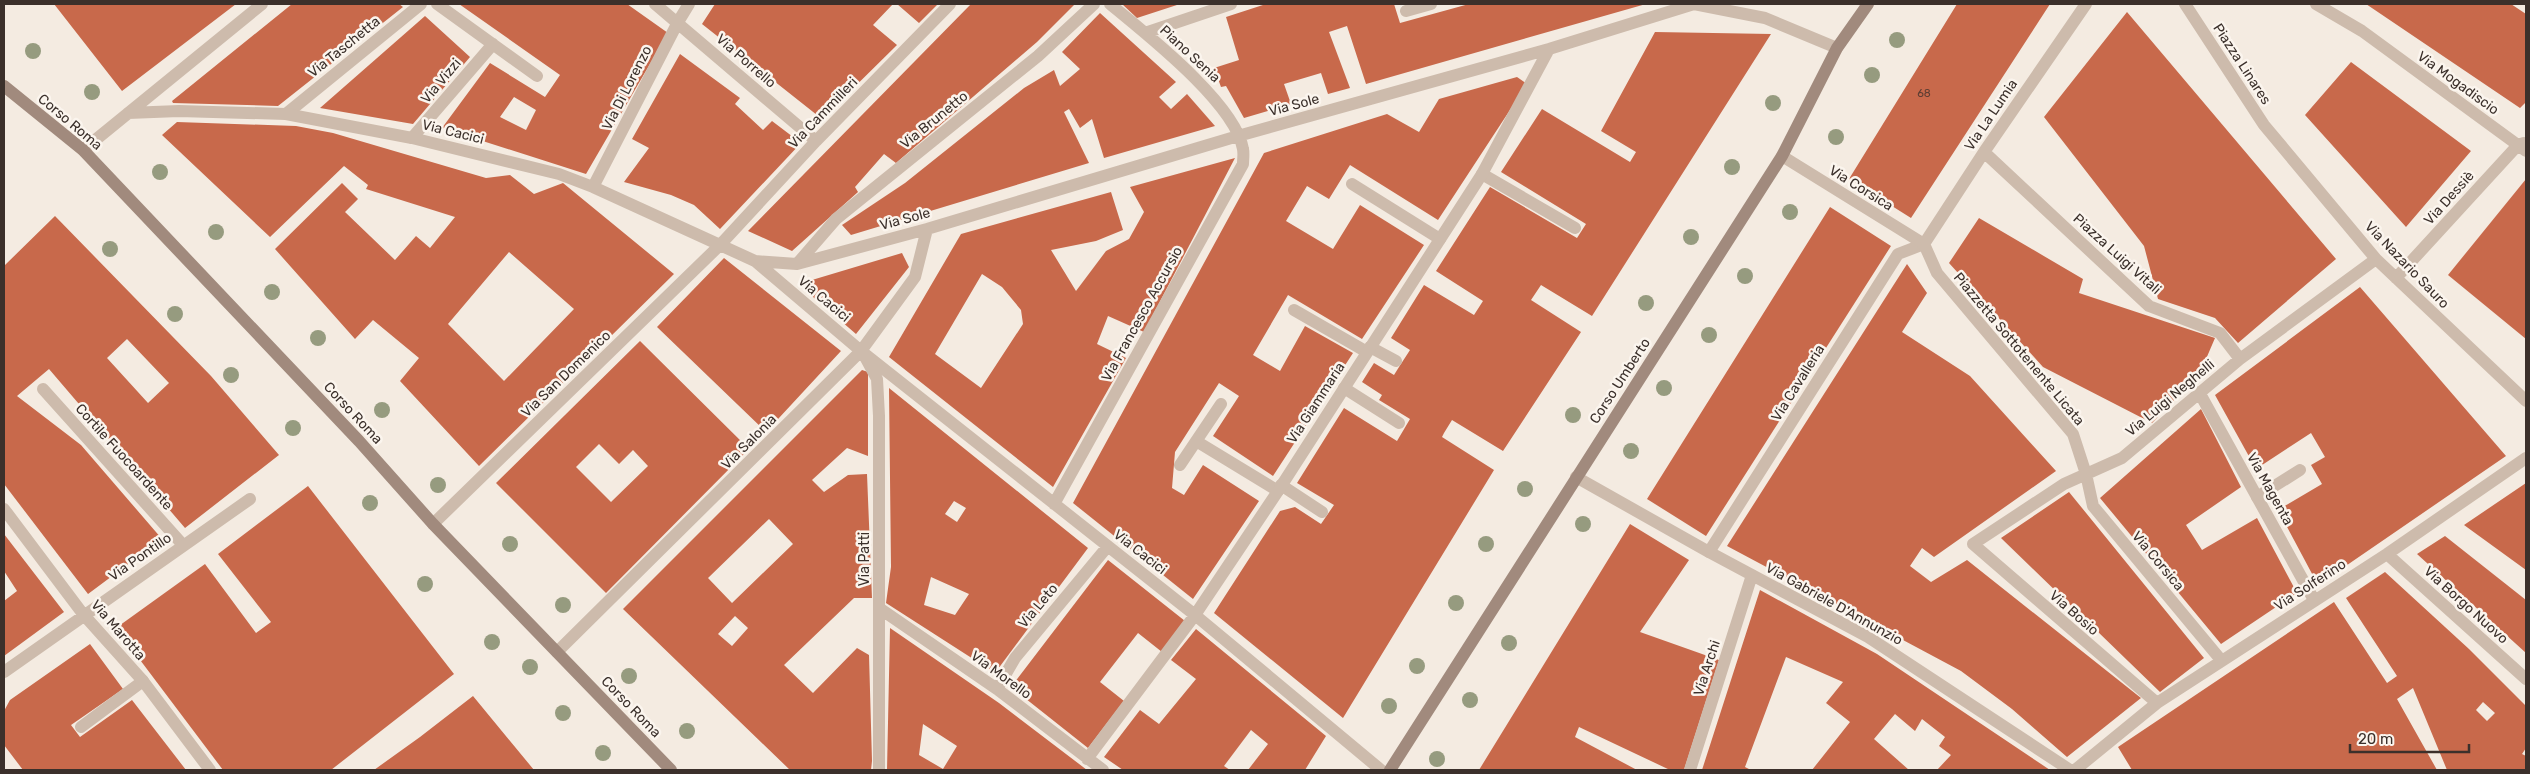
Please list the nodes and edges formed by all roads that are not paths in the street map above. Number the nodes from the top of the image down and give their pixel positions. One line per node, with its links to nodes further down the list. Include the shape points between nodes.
1 (262, 4): 24 (street)
2 (421, 4): 25 (street, Via Taschetta)
3 (437, 4): 19 (street)
4 (655, 4): 17 (street, Via Porrello)
5 (690, 4): 17 (street, Via Di Lorenzo)
6 (950, 4): 29 (street, Via Cammilleri)
7 (1094, 4): 44 (street, Via Brunetto, via 1038,56 836,219)
8 (1110, 4): 18 (street, Piano Senia)
9 (1231, 4): 18 (street)
10 (1431, 4): 16 (street)
11 (1694, 4): 20 (street, Via Sole, via 1765,18); 21 (street, Via Sole)
12 (1868, 4): 20 (main road, Corso Umberto)
13 (2086, 4): 32 (street, Via La Lumia)
14 (2185, 4): 28 (street, Piazza Linares)
15 (2316, 4): 30 (street, Via Mogadiscio, via 2373,39)
16 (1406, 11)
17 (678, 22): 29 (street, Via Porrello); 36 (street, Via Di Lorenzo)
18 (1145, 33): 26 (street, Piano Senia, via 1214,97)
19 (493, 44): 22 (street); 27 (street, Via Vizzi)
20 (1838, 48): 33 (main road, Corso Umberto)
21 (1549, 49): 26 (street, Via Sole); 34 (street, Via Giammaria)
22 (537, 76)
23 (4, 86): 31 (main road, Corso Roma)
24 (128, 113): 25 (street, Via Cacici); 31 (street)
25 (286, 114): 27 (street, Via Cacici)
26 (1238, 136): 38 (street, Via Sole); 66 (street, Via Francesco Accursio, via 1243,149 1243,164)
27 (412, 138): 36 (street, Via Cacici, via 560,174)
28 (2277, 140): 42 (street, Via Nazario Sauro)
29 (816, 141): 41 (street, Via Cammilleri)
30 (2523, 146): 45 (street, Via Dessiè)
31 (83, 150): 69 (main road, Corso Roma, via 359,441)
32 (1984, 152): 40 (street, Via La Lumia); 49 (street, Piazza Luigi Vitali, via 2149,306 2220,333)
33 (1782, 156): 40 (street, Via Corsica); 62 (main road, Corso Umberto)
34 (1482, 174): 37 (street); 39 (street, Via Giammaria)
35 (1352, 184): 39 (street)
36 (593, 187): 41 (street, Via Cacici)
37 (1575, 228)
38 (927, 230): 44 (street, Via Sole); 48 (street, Via Salonia, via 915,277)
39 (1440, 239): 47 (street, Via Giammaria)
40 (1924, 244): 61 (street, Piazzetta Sottotenente Licata, via 1937,273 2073,434); 73 (street, Via Cavalleria, via 1898,254)
41 (720, 246): 43 (street, Via Cacici); 69 (street, Via San Domenico)
42 (2376, 259): 45 (street, Via Nazario Sauro); 49 (street, Via Luigi Neghelli)
43 (755, 261): 44 (street, Via Sole); 48 (street, Via Cacici)
44 (797, 264)
45 (2396, 278): 54 (street, Via Nazario Sauro)
46 (1294, 310): 47 (street)
47 (1368, 350): 50 (street); 51 (street, Via Giammaria)
48 (862, 351): 66 (street, Via Cacici); 77 (street, Via Patti, via 876,379); 80 (street, Via Salonia)
49 (2240, 359): 53 (street, Via Luigi Neghelli)
50 (1396, 361)
51 (1344, 388): 56 (street); 63 (street, Via Giammaria)
52 (43, 389): 71 (street, Cortile Fuocoardente)
53 (2199, 392): 61 (street, Via Luigi Neghelli, via 2122,458); 64 (street, Via Magenta)
54 (2526, 401)
55 (1221, 404): 57 (street)
56 (1399, 423)
57 (1196, 440): 59 (street); 63 (street)
58 (2526, 458): 74 (street, Via Solferino)
59 (1180, 465)
60 (2300, 470): 64 (street)
61 (2086, 474): 70 (street, Via Luigi Neghelli, via 2064,484); 81 (street, Via Corsica, via 2093,506)
62 (1576, 476): 73 (street, Via Gabriele D'Annunzio); 94 (main road, Corso Umberto)
63 (1280, 488): 68 (street); 79 (street, Via Giammaria)
64 (2257, 497): 76 (street, Via Magenta)
65 (250, 499): 71 (street, Via Pontillo)
66 (1054, 504): 72 (street, Via Cacici)
67 (4, 509): 78 (street, Via Marotta)
68 (1322, 512)
69 (433, 524): 80 (main road, Corso Roma)
70 (1973, 544): 86 (street, Via Bosio)
71 (183, 546): 78 (street, Via Pontillo)
72 (1108, 546): 79 (street, Via Cacici); 85 (street, Via Leto, via 1015,658)
73 (1709, 552): 75 (street, Via Gabriele D'Annunzio)
74 (2386, 554): 76 (street, Via Solferino); 83 (street, Via Borgo Nuovo)
75 (1752, 575): 95 (street, Via Archi); 96 (street, Via Gabriele D'Annunzio, via 1868,637)
76 (2314, 600): 81 (street, Via Solferino)
77 (879, 608): 85 (street, Via Morello); 91 (street, Via Patti)
78 (84, 614): 82 (street, Via Pontillo); 84 (street, Via Marotta)
79 (1195, 615): 88 (street, Via Giammaria); 93 (street, Via Cacici)
80 (557, 652): 90 (main road, Corso Roma)
81 (2221, 660): 86 (street, Via Solferino)
82 (5, 673)
83 (2526, 679)
84 (142, 681): 87 (street); 89 (street, Via Marotta)
85 (997, 689): 88 (street, Via Morello)
86 (2156, 703): 97 (street, Via Solferino)
87 (81, 727)
88 (1087, 759): 92 (street, Via Morello)
89 (210, 770)
90 (671, 770)
91 (879, 770)
92 (1103, 770)
93 (1381, 770)
94 (1390, 770)
95 (1690, 770)
96 (2070, 770)
97 (2075, 770)

